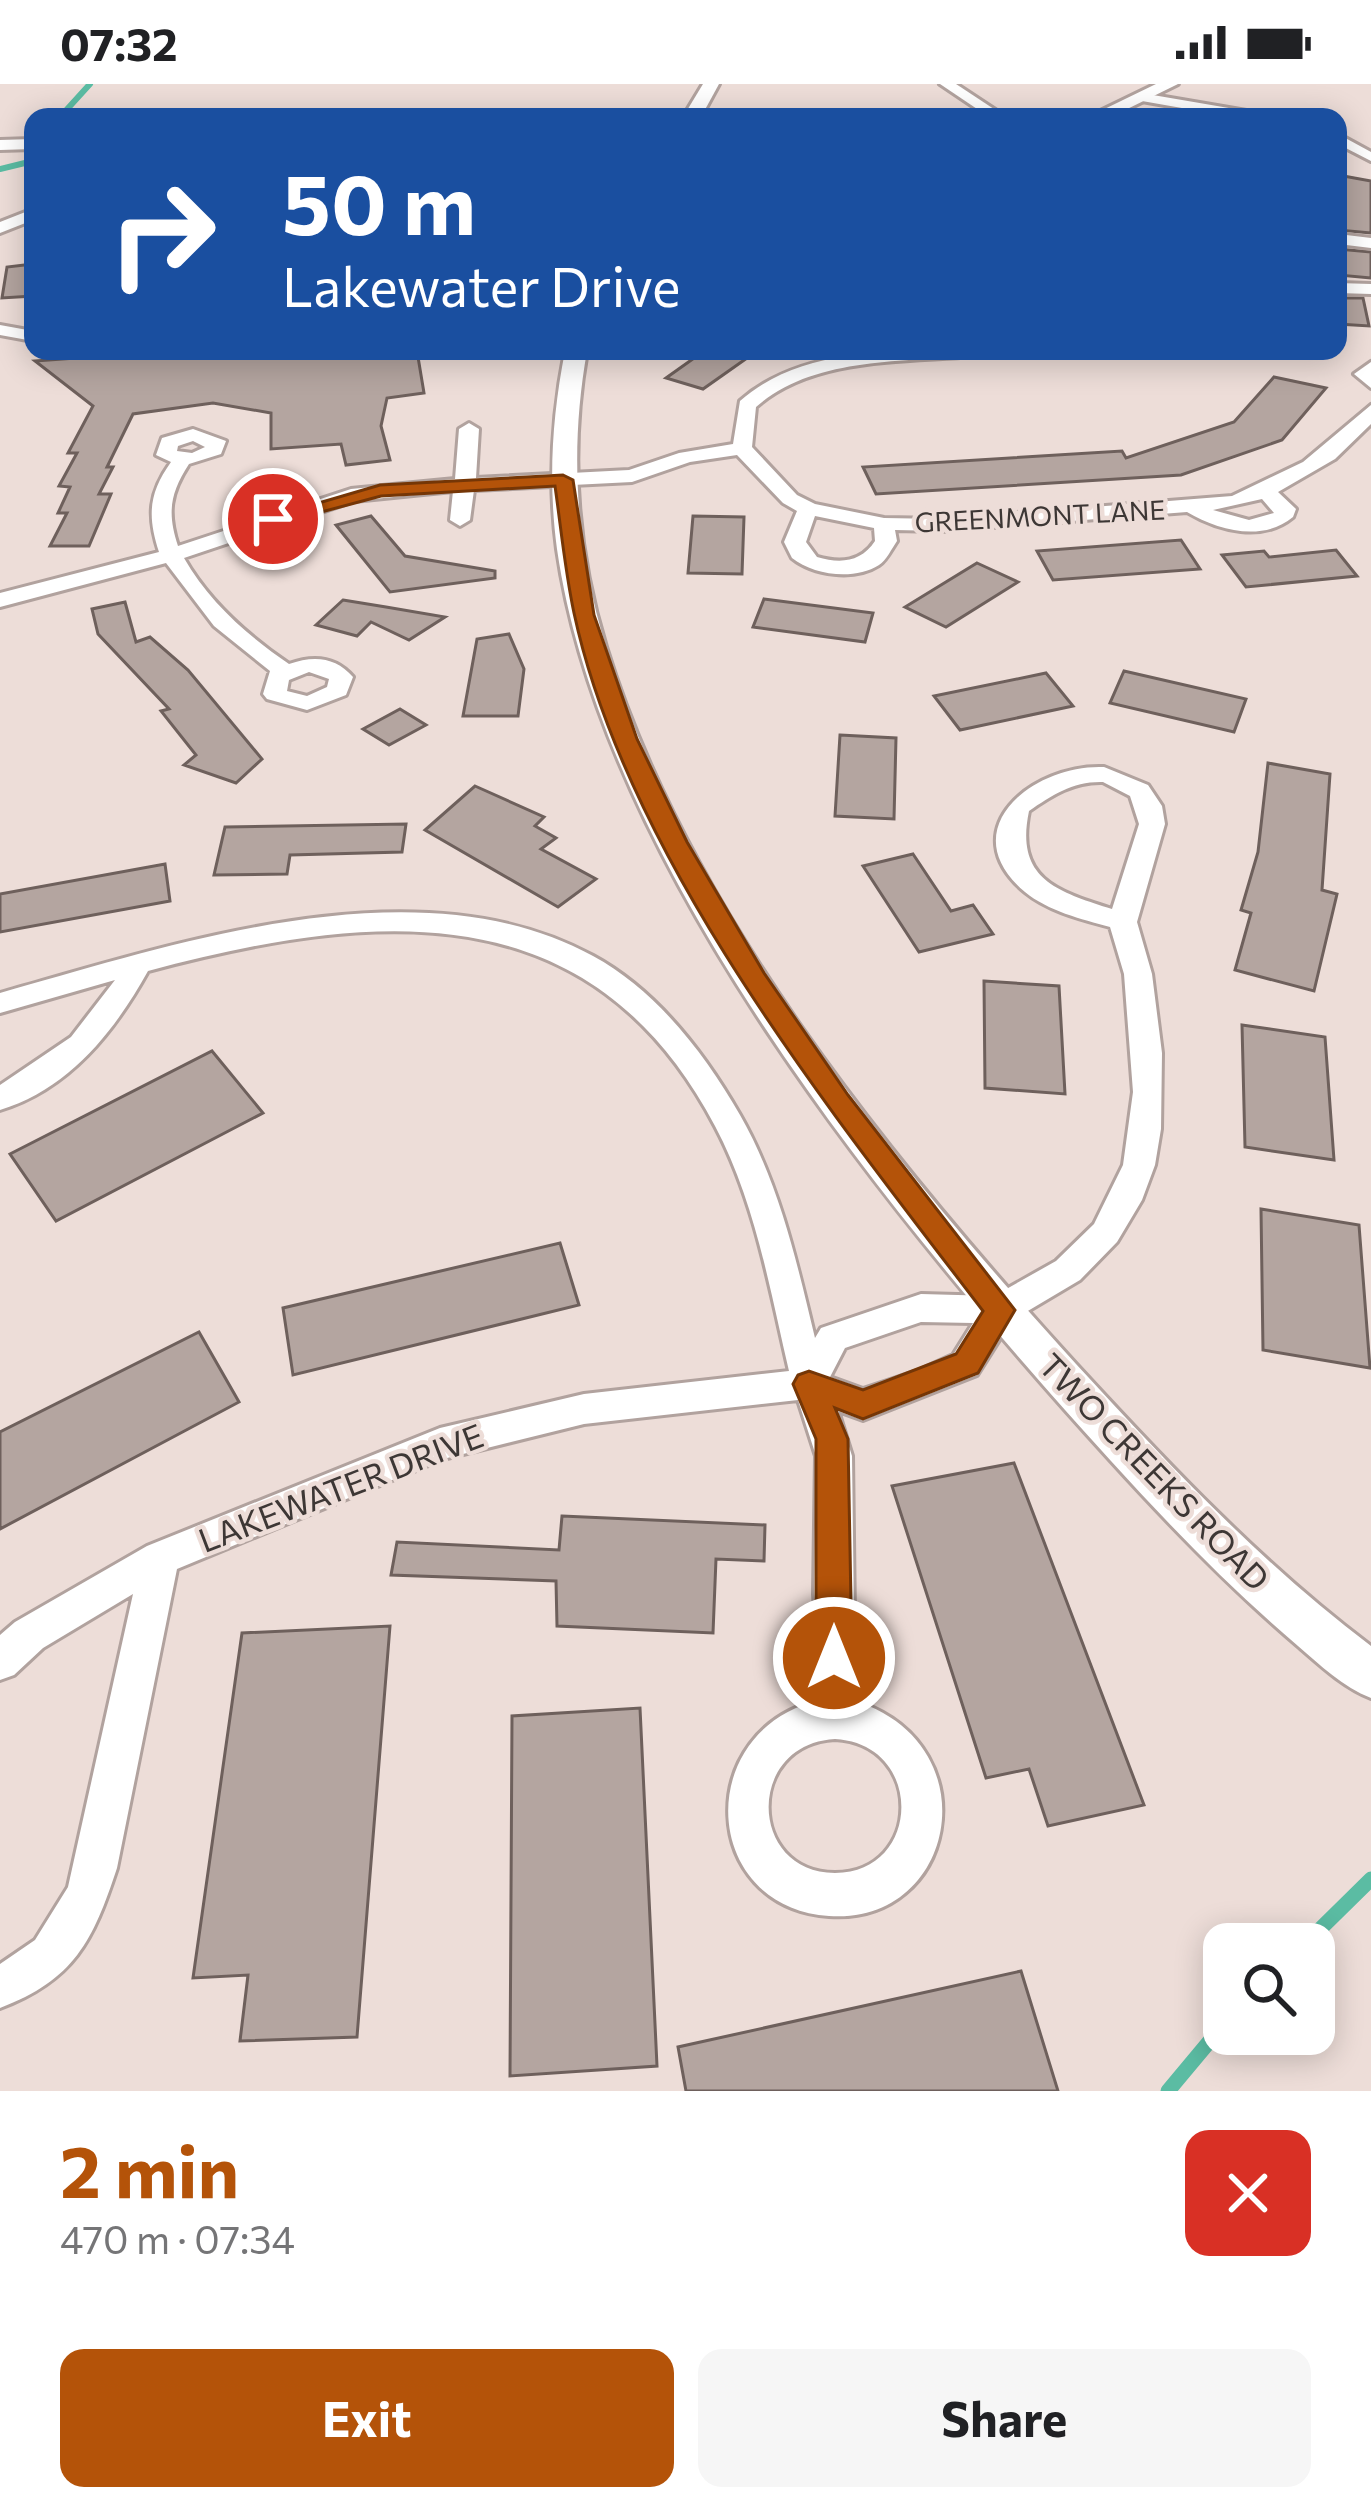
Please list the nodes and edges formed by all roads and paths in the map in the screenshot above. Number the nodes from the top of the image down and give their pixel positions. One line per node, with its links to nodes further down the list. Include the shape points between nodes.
1 (947, 84): 4 (street)
2 (1170, 84): 3 (street)
3 (1147, 98): 5 (street); 6 (street)
4 (985, 108)
5 (1121, 108)
6 (1205, 108)
7 (575, 360): 15 (street, TWO CREEKS ROAD)
8 (883, 360): 13 (street, via 770,385 747,405)
9 (1371, 367): 10 (street, via 1363,374)
10 (1371, 382)
11 (1371, 410): 17 (street, GREENMONT LANE, via 1347,440)
12 (469, 429): 16 (street)
13 (742, 448): 15 (street, via 632,476); 19 (street, GREENMONT LANE)
14 (182, 460): 22 (street, via 160,502)
15 (563, 480): 16 (street); 29 (street, TWO CREEKS ROAD, via 590,634 626,739 675,842 838,1102)
16 (463, 484): 20 (street); 22 (street, via 351,495)
17 (1266, 492): 18 (street, GREENMONT LANE); 18 (street, GREENMONT LANE, via 1286,509 1269,524 1218,523)
18 (1195, 508): 21 (street, GREENMONT LANE)
19 (809, 509): 21 (street, GREENMONT LANE); 21 (street, GREENMONT LANE, via 792,542 812,563 873,560 886,541)
20 (460, 520)
21 (884, 524)
22 (172, 555): 23 (street); 24 (street, via 227,627)
23 (0, 600)
24 (285, 671)
25 (1123, 922): 25 (street, via 1152,830 1142,794 1114,776 1073,776 1017,808 1011,845 1029,884); 29 (street, via 1138,969 1150,1086 1149,1132 1135,1181 1078,1263)
26 (138, 964): 27 (street); 28 (street, via 107,1021 80,1050); 30 (street, via 325,923 400,918 542,944 609,977 690,1060 724,1114 791,1295)
27 (0, 1004)
28 (0, 1099)
29 (1000, 1310): 30 (street, via 921,1308 832,1339); 30 (street, LAKEWATER DRIVE, via 967,1364 863,1405); 33 (street, TWO CREEKS ROAD, via 1222,1548)
30 (809, 1384): 31 (street, LAKEWATER DRIVE, via 511,1424 440,1444); 34 (street, via 832,1439 834,1658)
31 (160, 1558): 32 (street, LAKEWATER DRIVE, via 28,1635); 35 (street, LAKEWATER DRIVE, via 83,1909 41,1969)
32 (0, 1661)
33 (1371, 1675)
34 (843, 1718): 34 (street, via 785,1730 758,1761 747,1802 752,1832 778,1870 818,1894 847,1896 897,1874 913,1854 922,1804 903,1755 885,1736)
35 (0, 1986)

